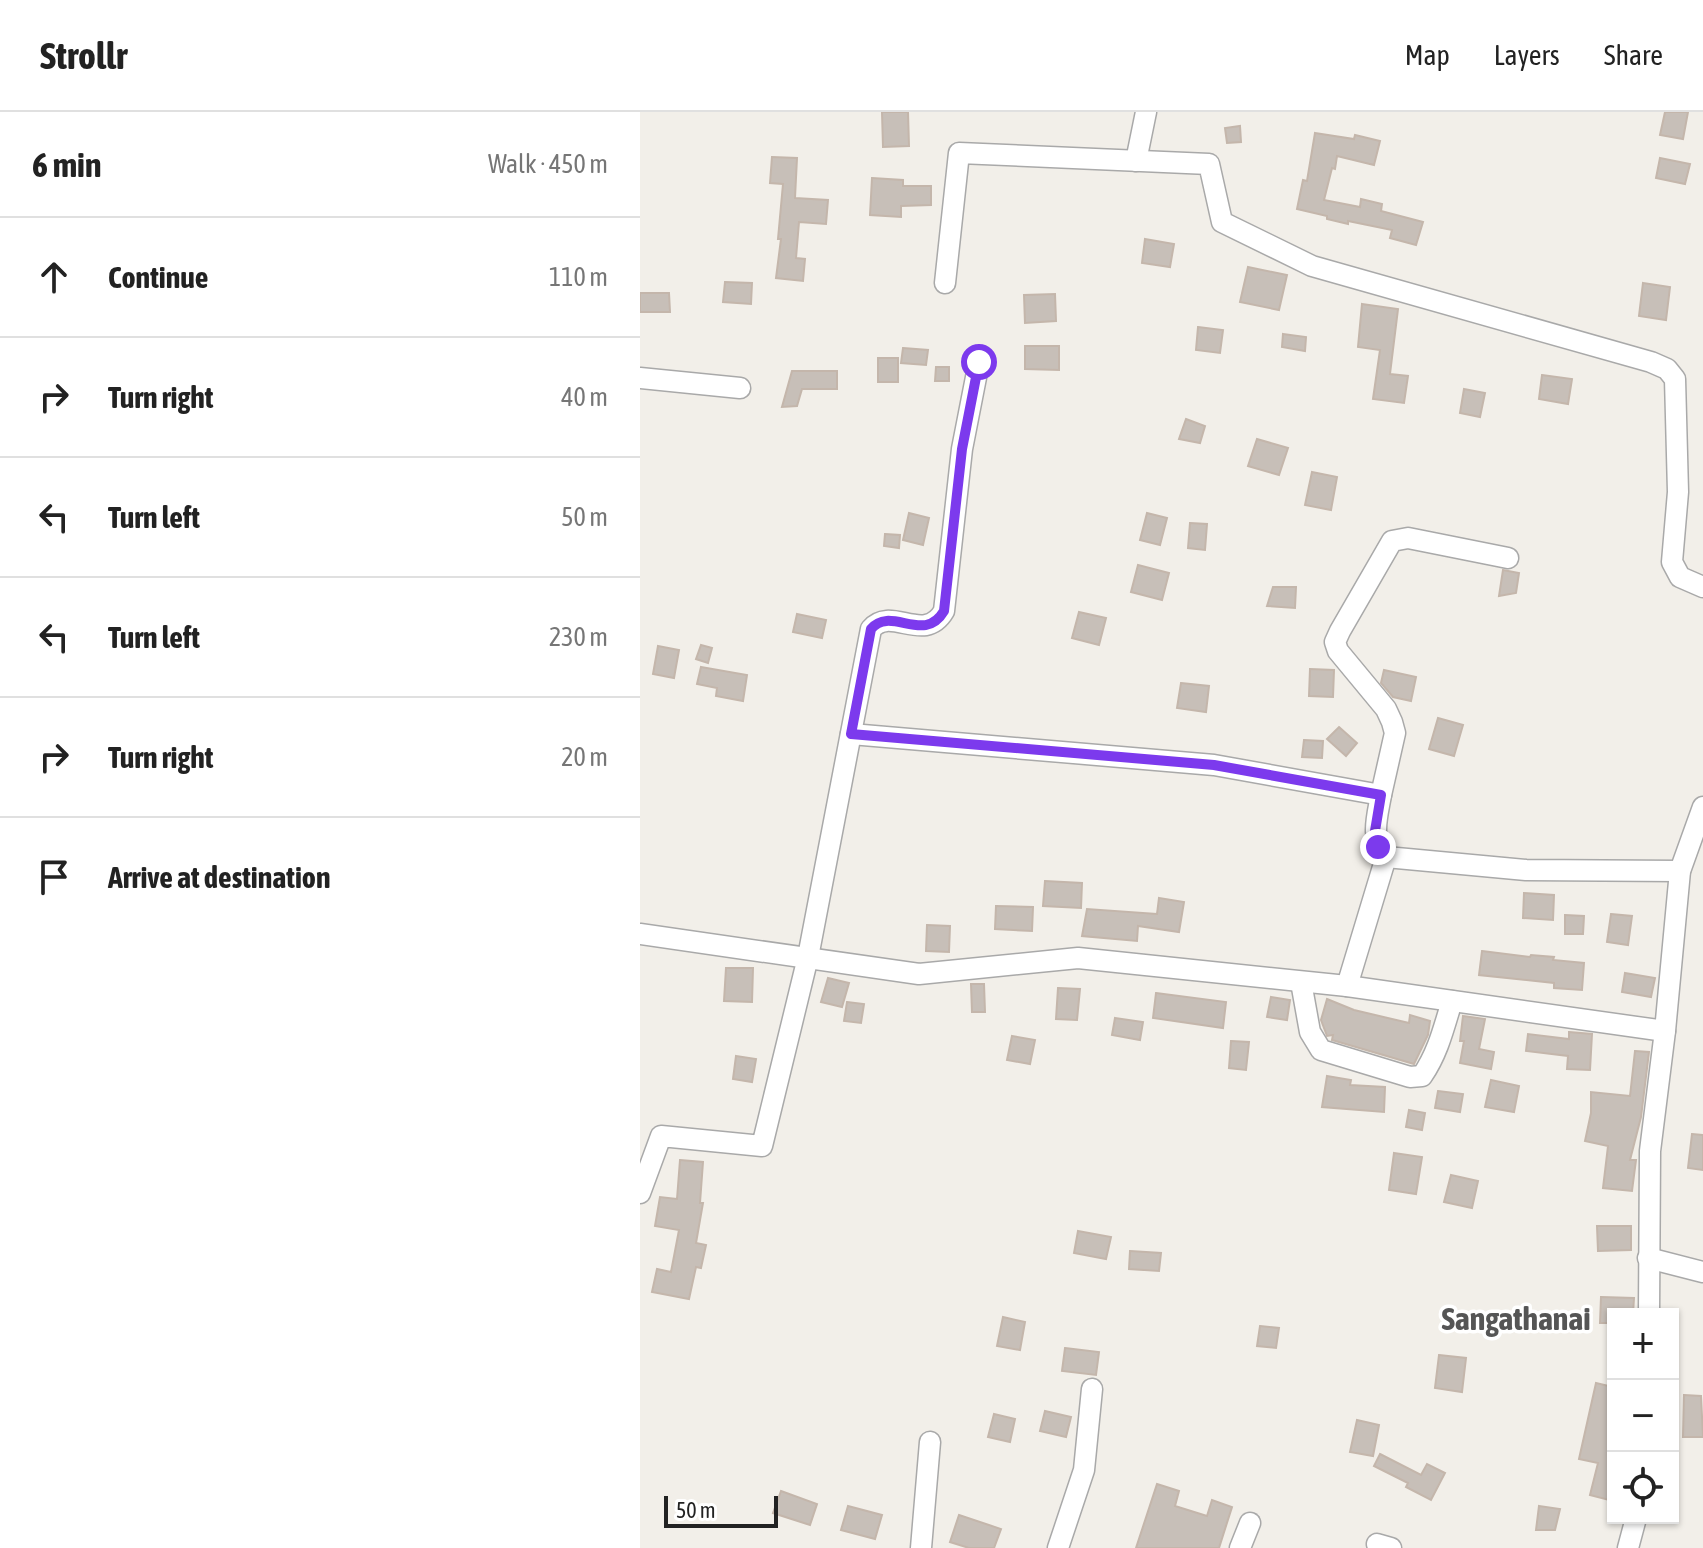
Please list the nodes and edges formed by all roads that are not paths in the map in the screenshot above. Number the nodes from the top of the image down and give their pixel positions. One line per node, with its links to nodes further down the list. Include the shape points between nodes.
1 (1146, 112): 2 (street)
2 (1136, 161): 3 (street, via 959,153); 8 (street, via 1209,164 1222,222 1312,266 1667,369 1675,379 1678,492 1672,562 1680,577)
3 (945, 283)
4 (979, 362): 9 (street, via 962,449 944,611 928,626 884,621 871,629)
5 (640, 378): 6 (street)
6 (740, 388)
7 (1508, 558): 10 (street, via 1408,538 1392,541 1340,631 1338,651 1386,709 1395,733)
8 (1703, 587)
9 (851, 734): 10 (street, via 1214,765); 15 (street)
10 (1381, 795): 12 (street, via 1375,831)
11 (1703, 810): 13 (street)
12 (1386, 857): 13 (street, via 1526,870); 17 (street)
13 (1680, 871): 19 (street)
14 (640, 934): 15 (street)
15 (808, 957): 16 (street, via 919,974 1078,958); 20 (street, via 762,1146 661,1136)
16 (1301, 982): 17 (street); 18 (street, via 1310,1032 1321,1050 1410,1077 1422,1076 1427,1069)
17 (1347, 986): 18 (street)
18 (1452, 1001): 19 (street)
19 (1665, 1031): 21 (street, via 1650,1151)
20 (640, 1193)
21 (1648, 1258): 22 (street); 23 (street)
22 (1703, 1272)
23 (1649, 1308)
24 (1092, 1389): 29 (street, via 1084,1470)
25 (930, 1442): 28 (street)
26 (1250, 1523): 30 (street)
27 (1634, 1524): 31 (street)
28 (921, 1548)
29 (1058, 1548)
30 (1240, 1548)
31 (1628, 1548)

